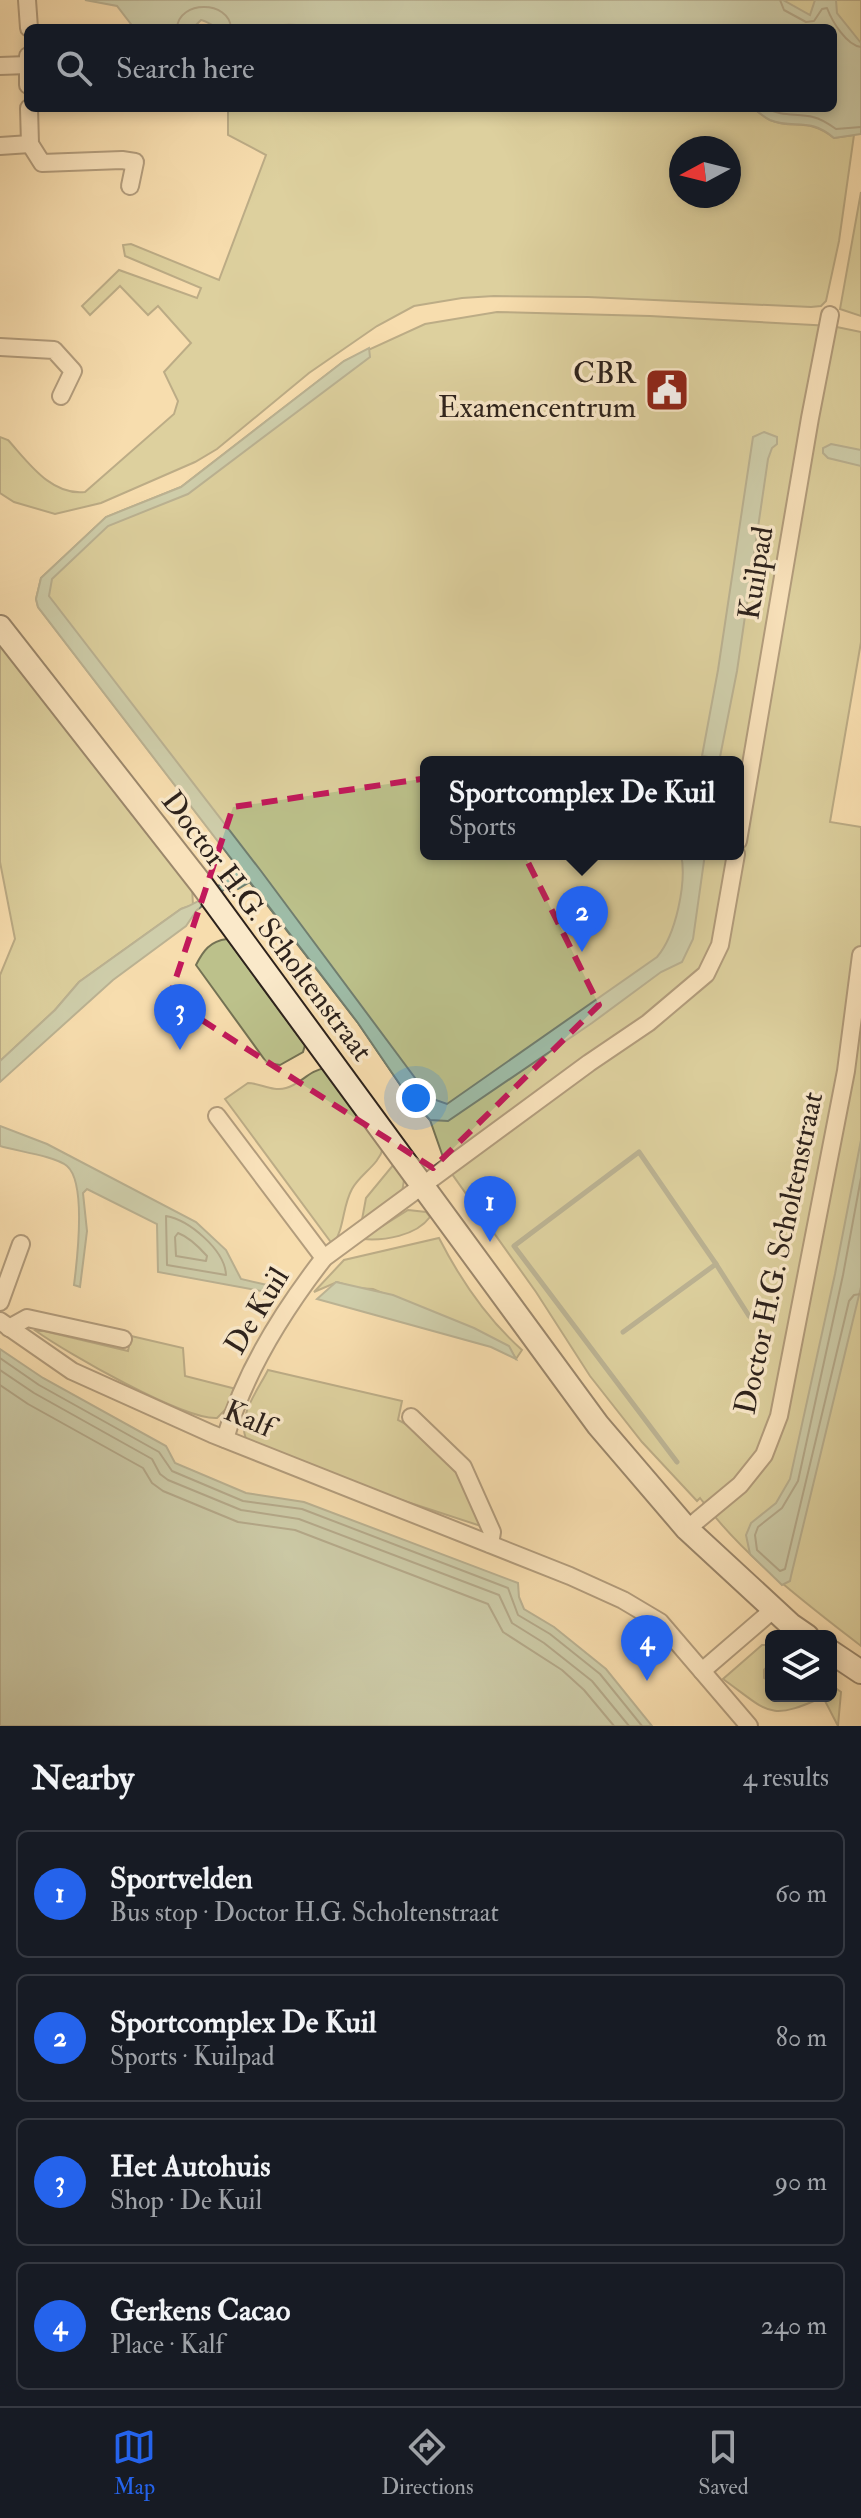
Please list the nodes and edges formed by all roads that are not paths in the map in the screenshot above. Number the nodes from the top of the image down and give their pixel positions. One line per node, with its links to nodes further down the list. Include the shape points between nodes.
1 (27, 0): 2 (street)
2 (29, 24)
3 (24, 65): 4 (street)
4 (0, 66)
5 (29, 112): 6 (street)
6 (30, 144): 7 (street); 8 (street, via 42,163 135,162)
7 (0, 146)
8 (130, 186)
9 (830, 315): 13 (street, Kuilpad)
10 (0, 347): 11 (street, via 54,350 73,371)
11 (61, 396)
12 (0, 627): 17 (main road, Doctor H.G. Scholtenstraat, via 202,885)
13 (744, 806)
14 (735, 860): 17 (street, De Kuil, via 720,945 706,974 648,1023)
15 (861, 955): 25 (street, Doctor H.G. Scholtenstraat, via 846,1071 779,1416 764,1455 740,1485)
16 (217, 1116): 19 (street, De Kuil)
17 (422, 1185): 19 (street, De Kuil); 25 (main road, Doctor H.G. Scholtenstraat, via 598,1425)
18 (21, 1244): 20 (street)
19 (324, 1258): 24 (street, De Kuil, via 259,1357)
20 (0, 1302)
21 (4, 1324): 22 (street, via 27,1318); 24 (street, Kalf, via 72,1371)
22 (123, 1339)
23 (411, 1417): 26 (street, via 463,1467 492,1532)
24 (225, 1439): 26 (street, Kalf)
25 (687, 1529): 27 (main road, Doctor H.G. Scholtenstraat)
26 (490, 1544): 30 (street, Kalf, via 610,1594 660,1622)
27 (774, 1609): 28 (main road, Doctor H.G. Scholtenstraat); 30 (street)
28 (800, 1630)
29 (837, 1656): 31 (main road)
30 (702, 1671): 32 (street, Kalf)
31 (861, 1672)
32 (749, 1726)

